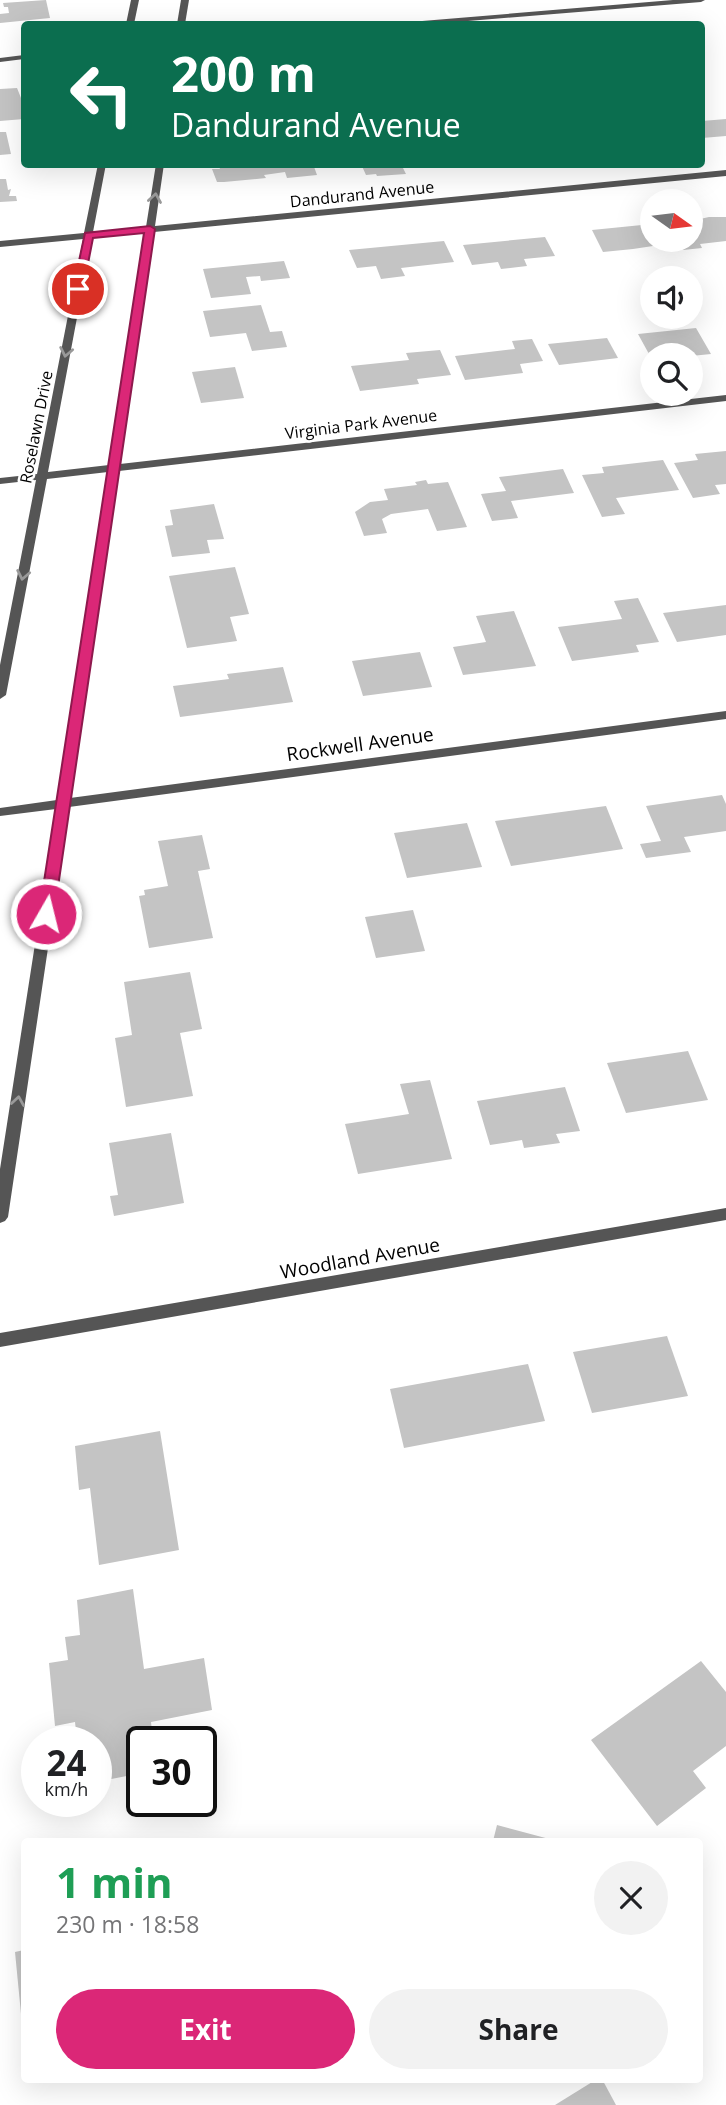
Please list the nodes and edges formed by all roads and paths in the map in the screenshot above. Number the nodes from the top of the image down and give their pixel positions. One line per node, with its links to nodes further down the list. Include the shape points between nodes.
1 (135, 0): 4 (street)
2 (185, 0): 5 (street)
3 (701, 0): 6 (street)
4 (131, 21)
5 (182, 21)
6 (446, 21)
7 (21, 57): 8 (street)
8 (0, 60)
9 (101, 168): 13 (street, Roselawn Drive)
10 (159, 168): 12 (street, one-way to 10)
11 (726, 173): 12 (street, Dandurand Avenue)
12 (150, 229): 13 (street, Dandurand Avenue); 16 (street)
13 (88, 235): 14 (street, Dandurand Avenue); 17 (street, Roselawn Drive, one-way to 17)
14 (0, 244)
15 (726, 398): 16 (street, Virginia Park Avenue)
16 (114, 468): 17 (street, Virginia Park Avenue); 21 (street)
17 (43, 476): 18 (street, Virginia Park Avenue); 19 (street, Roselawn Drive, one-way to 19)
18 (0, 481)
19 (0, 695)
20 (726, 715): 21 (street, Rockwell Avenue)
21 (63, 804): 22 (street, Rockwell Avenue); 24 (street, one-way to 21)
22 (0, 812)
23 (726, 1214): 25 (street, Woodland Avenue)
24 (0, 1217)
25 (0, 1339)

